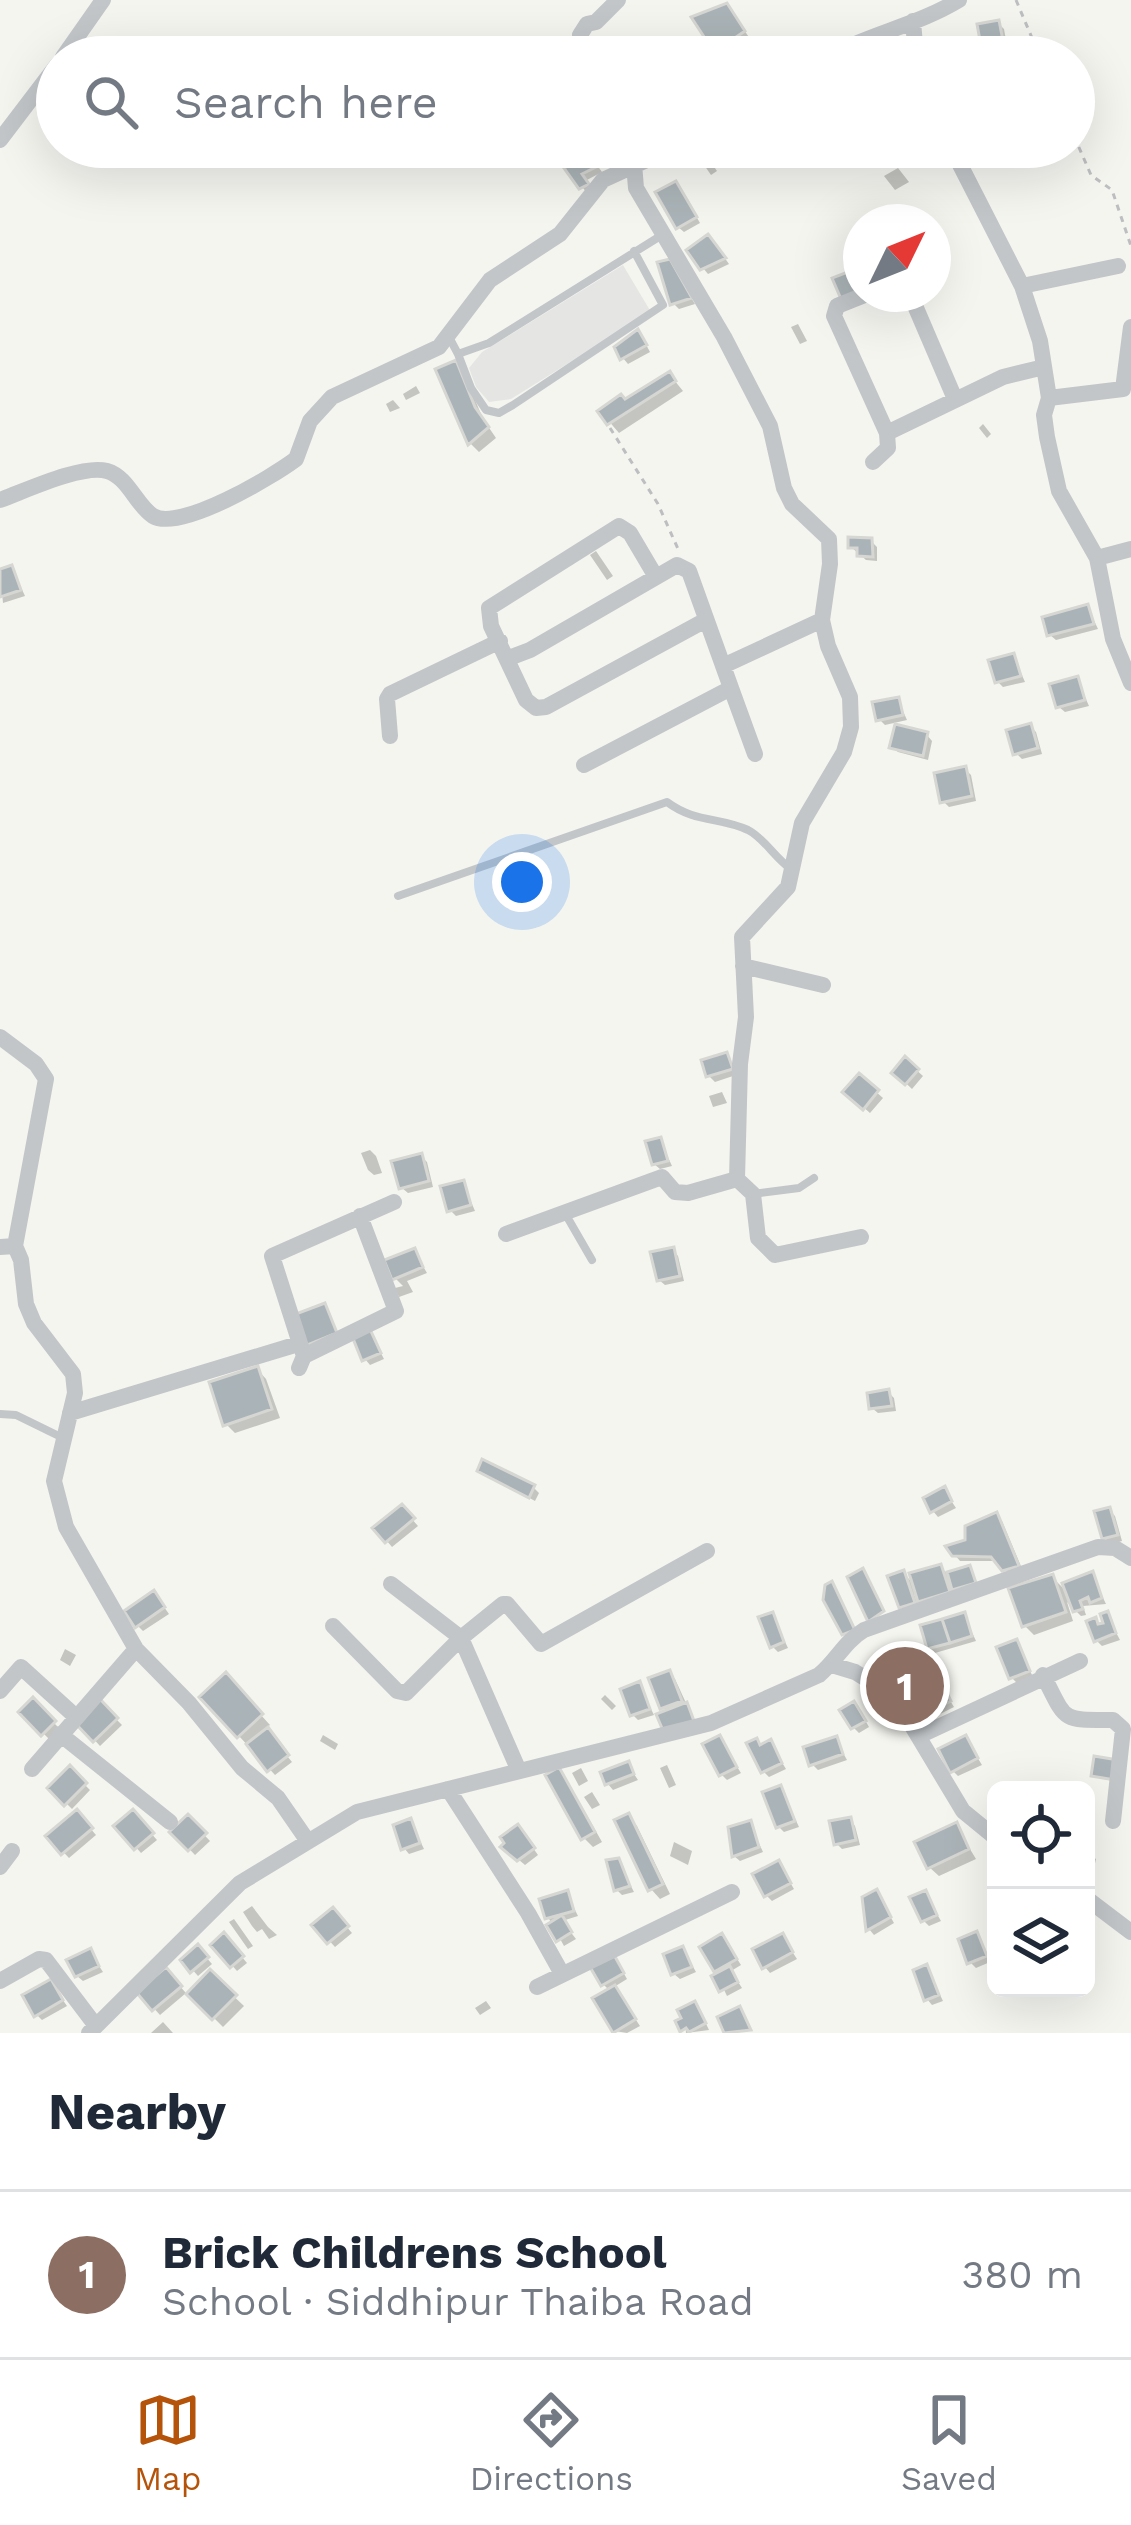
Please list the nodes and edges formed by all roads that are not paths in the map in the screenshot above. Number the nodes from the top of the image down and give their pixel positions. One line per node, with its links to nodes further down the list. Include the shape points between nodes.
1 (103, 0): 5 (street)
2 (618, 0): 6 (street)
3 (959, 0): 4 (street)
4 (913, 21): 7 (street); 8 (street)
5 (78, 36)
6 (580, 36)
7 (870, 36)
8 (914, 36)
9 (36, 93): 10 (street)
10 (0, 140)
11 (626, 168): 21 (street, via 603,180 560,234 490,280)
12 (634, 168): 14 (street, via 636,188)
13 (962, 168): 17 (street)
14 (663, 234): 15 (lane); 33 (street, via 770,426 792,504 829,538)
15 (634, 251): 22 (lane, via 489,343); 22 (lane, via 663,305 513,405 486,410)
16 (1118, 266): 17 (street)
17 (1022, 286): 23 (street)
18 (843, 304): 27 (street, via 834,316)
19 (918, 312): 26 (street)
20 (1131, 327): 24 (street)
21 (448, 336): 22 (lane); 29 (street, via 332,397 310,421 296,459 198,512 162,520 106,471)
22 (458, 354)
23 (1044, 367): 25 (street); 26 (street)
24 (1128, 382): 25 (street, via 1117,392)
25 (1049, 398): 31 (street, via 1046,437 1059,490)
26 (955, 399): 27 (street)
27 (887, 433): 28 (street, via 888,448)
28 (873, 462)
29 (0, 500)
30 (1131, 549): 31 (street)
31 (1097, 558): 37 (street)
32 (656, 577): 34 (street, via 686,568); 35 (street, via 530,650); 35 (street, via 619,526 489,608)
33 (823, 620): 36 (street); 42 (street, via 850,697 851,727 802,823)
34 (704, 621): 35 (street, via 546,707 526,700); 36 (street)
35 (505, 649): 39 (street, via 390,694)
36 (723, 666): 38 (street)
37 (1131, 683)
38 (731, 688): 40 (street); 41 (street)
39 (390, 736)
40 (754, 754)
41 (584, 765)
42 (792, 870): 43 (lane, via 755,834 667,802); 44 (street, via 788,887 742,937)
43 (398, 896)
44 (742, 966): 45 (street); 48 (street)
45 (823, 985)
46 (0, 1036): 55 (street, via 46,1079)
47 (814, 1178): 49 (lane, via 800,1188)
48 (737, 1179): 49 (street); 51 (street, via 688,1193 662,1177)
49 (753, 1194): 54 (street, via 758,1238 776,1255)
50 (394, 1202): 52 (street)
51 (565, 1213): 53 (street); 56 (lane)
52 (360, 1216): 57 (street, via 272,1256); 57 (street, via 396,1311)
53 (506, 1234)
54 (861, 1237)
55 (8, 1246): 58 (street, via 21,1260 34,1323 73,1374)
56 (592, 1260)
57 (300, 1356): 58 (street)
58 (70, 1413): 60 (street)
59 (0, 1414): 60 (lane)
60 (63, 1438): 66 (street, via 54,1481 66,1528)
61 (707, 1551): 65 (street, via 541,1644 506,1603)
62 (1131, 1558): 68 (street, via 1098,1547 917,1610 845,1642)
63 (391, 1584): 65 (street)
64 (333, 1626): 65 (street, via 406,1693)
65 (461, 1638): 76 (street)
66 (136, 1649): 71 (street); 81 (street, via 278,1798)
67 (1080, 1660): 69 (street)
68 (832, 1665): 74 (street, via 894,1696); 76 (street, via 712,1723)
69 (1043, 1675): 72 (street, via 1071,1720); 74 (street)
70 (3, 1682): 71 (street, via 20,1667)
71 (75, 1716): 73 (street)
72 (1127, 1726): 78 (street)
73 (60, 1734): 75 (street); 79 (street)
74 (921, 1736): 80 (street, via 963,1810)
75 (32, 1769)
76 (519, 1771): 77 (street)
77 (448, 1789): 81 (street, via 357,1812); 87 (street)
78 (1113, 1821)
79 (170, 1822)
80 (987, 1830)
81 (307, 1840): 90 (street, via 240,1883)
82 (12, 1851): 83 (street)
83 (0, 1867)
84 (732, 1892): 87 (street)
85 (1095, 1905): 86 (street)
86 (1131, 1933)
87 (561, 1972): 89 (street)
88 (0, 1981): 90 (street, via 46,1960)
89 (537, 1987)
90 (92, 2029)

